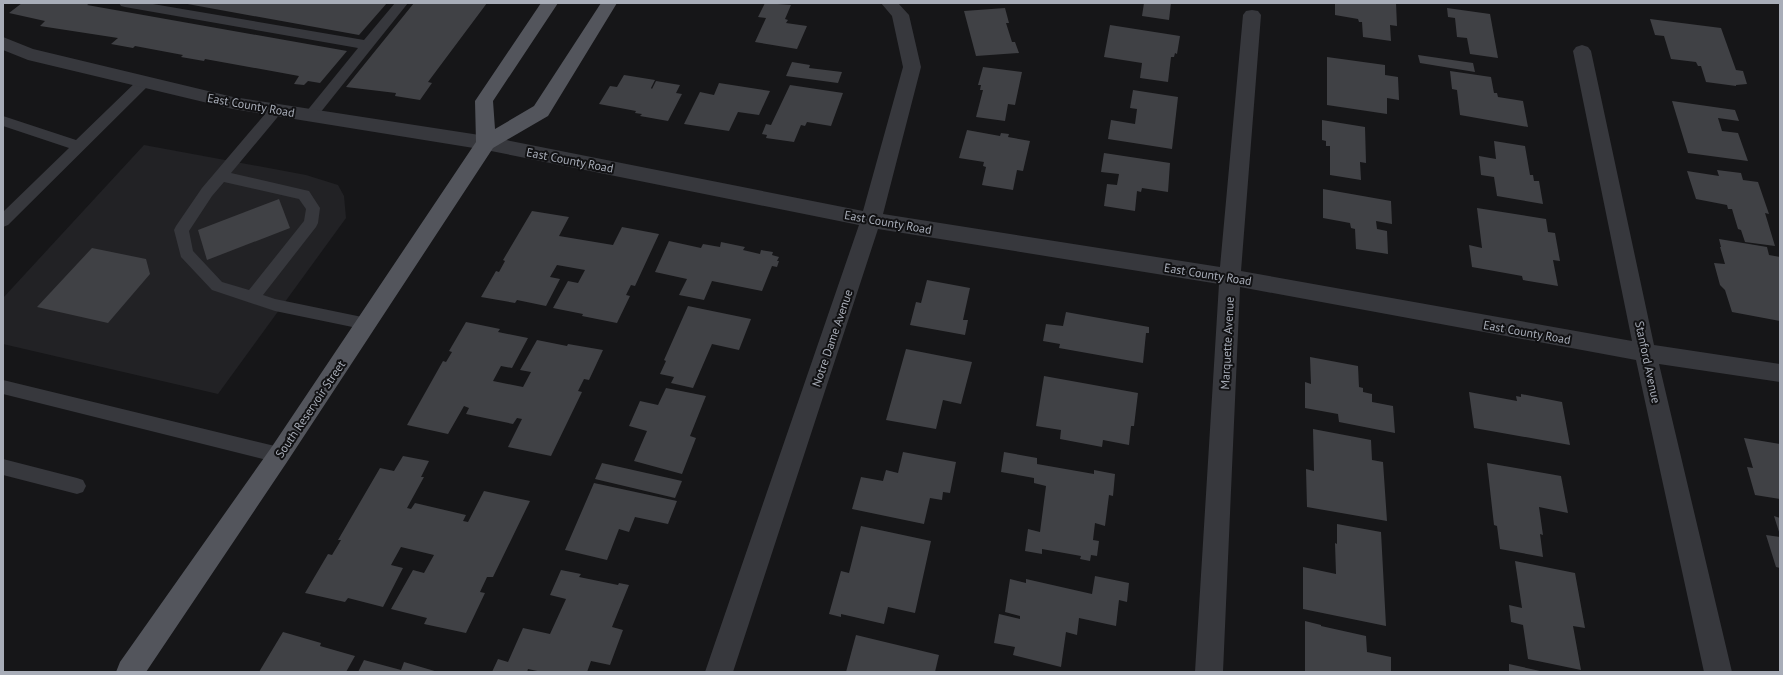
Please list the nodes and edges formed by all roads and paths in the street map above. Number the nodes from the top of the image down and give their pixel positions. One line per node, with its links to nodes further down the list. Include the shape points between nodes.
1 (125, 3): 8 (lane)
2 (402, 3): 8 (lane)
3 (550, 3): 14 (main road, via 484,101)
4 (608, 3): 14 (main road, South Reservoir Street, via 541,111)
5 (889, 3): 17 (street, Notre Dame Avenue, via 900,15 912,67)
6 (1252, 15): 19 (street, Marquette Avenue)
7 (3, 43): 10 (street, East County Road, via 28,54)
8 (367, 45): 12 (lane)
9 (1582, 51): 22 (street, Stanford Avenue)
10 (144, 82): 11 (street, East County Road, via 233,103); 15 (lane)
11 (276, 110): 12 (street, East County Road); 16 (lane)
12 (311, 116): 14 (street, East County Road)
13 (3, 121): 15 (lane)
14 (486, 143): 17 (street, East County Road); 21 (main road, South Reservoir Street)
15 (78, 146): 18 (lane)
16 (221, 176): 20 (lane, via 181,230 186,253 217,286); 20 (lane, via 304,195 313,208 310,223)
17 (871, 220): 19 (street, East County Road); 29 (street, Notre Dame Avenue)
18 (3, 221)
19 (1230, 277): 22 (street, East County Road); 30 (street, Marquette Avenue)
20 (252, 297): 21 (lane, via 276,305)
21 (367, 324): 25 (main road, South Reservoir Street)
22 (1645, 353): 23 (street, East County Road); 31 (street, Stanford Avenue)
23 (1780, 373)
24 (3, 387): 25 (lane)
25 (279, 455): 28 (main road, South Reservoir Street)
26 (3, 467): 27 (lane)
27 (77, 486)
28 (130, 672)
29 (720, 672)
30 (1209, 672)
31 (1718, 672)

